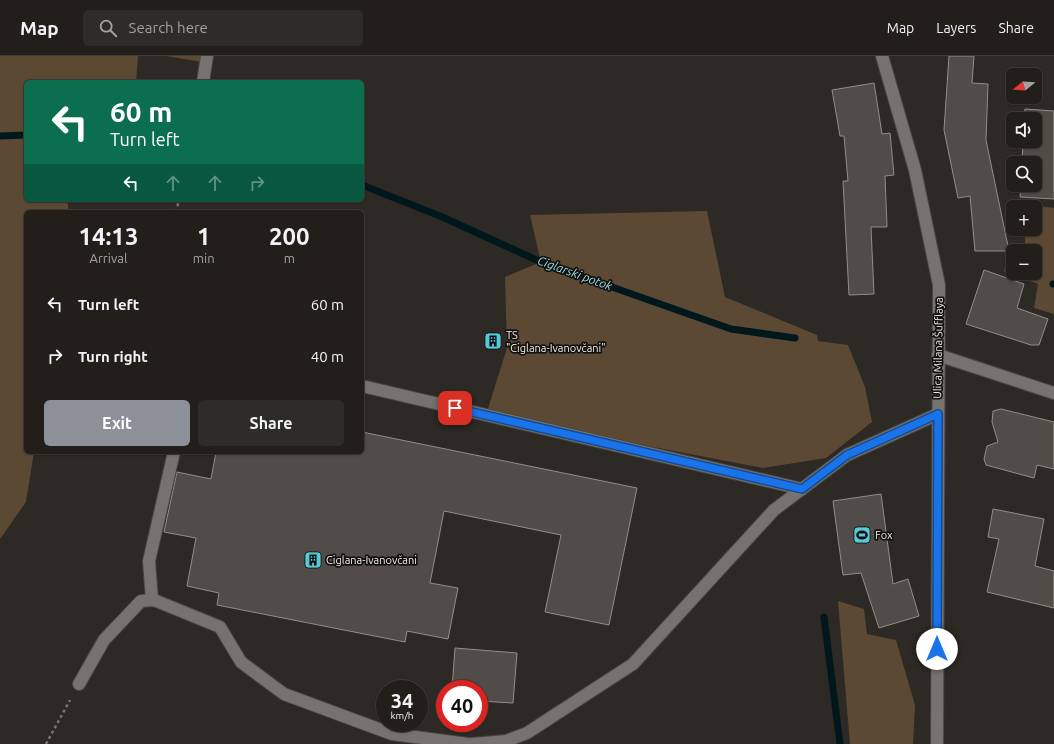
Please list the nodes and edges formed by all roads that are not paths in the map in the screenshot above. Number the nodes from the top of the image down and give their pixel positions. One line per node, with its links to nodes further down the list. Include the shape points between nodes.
1 (207, 56): 3 (street)
2 (882, 56): 4 (street, Ulica Milana Šufflaya, via 915,170 939,285)
3 (203, 80)
4 (938, 355): 6 (street); 7 (street, Ulica Milana Šufflaya)
5 (364, 386): 9 (street)
6 (1054, 393)
7 (938, 414): 9 (street, via 847,455); 14 (street, Ulica Milana Šufflaya)
8 (174, 454): 10 (street, via 149,561)
9 (802, 489): 13 (street, via 774,510 633,664 527,733 506,741)
10 (152, 600): 11 (street, via 141,601 104,640); 12 (street, via 220,627 241,662 284,694 392,734)
11 (79, 684)
12 (468, 744)
13 (472, 744)
14 (937, 744)

